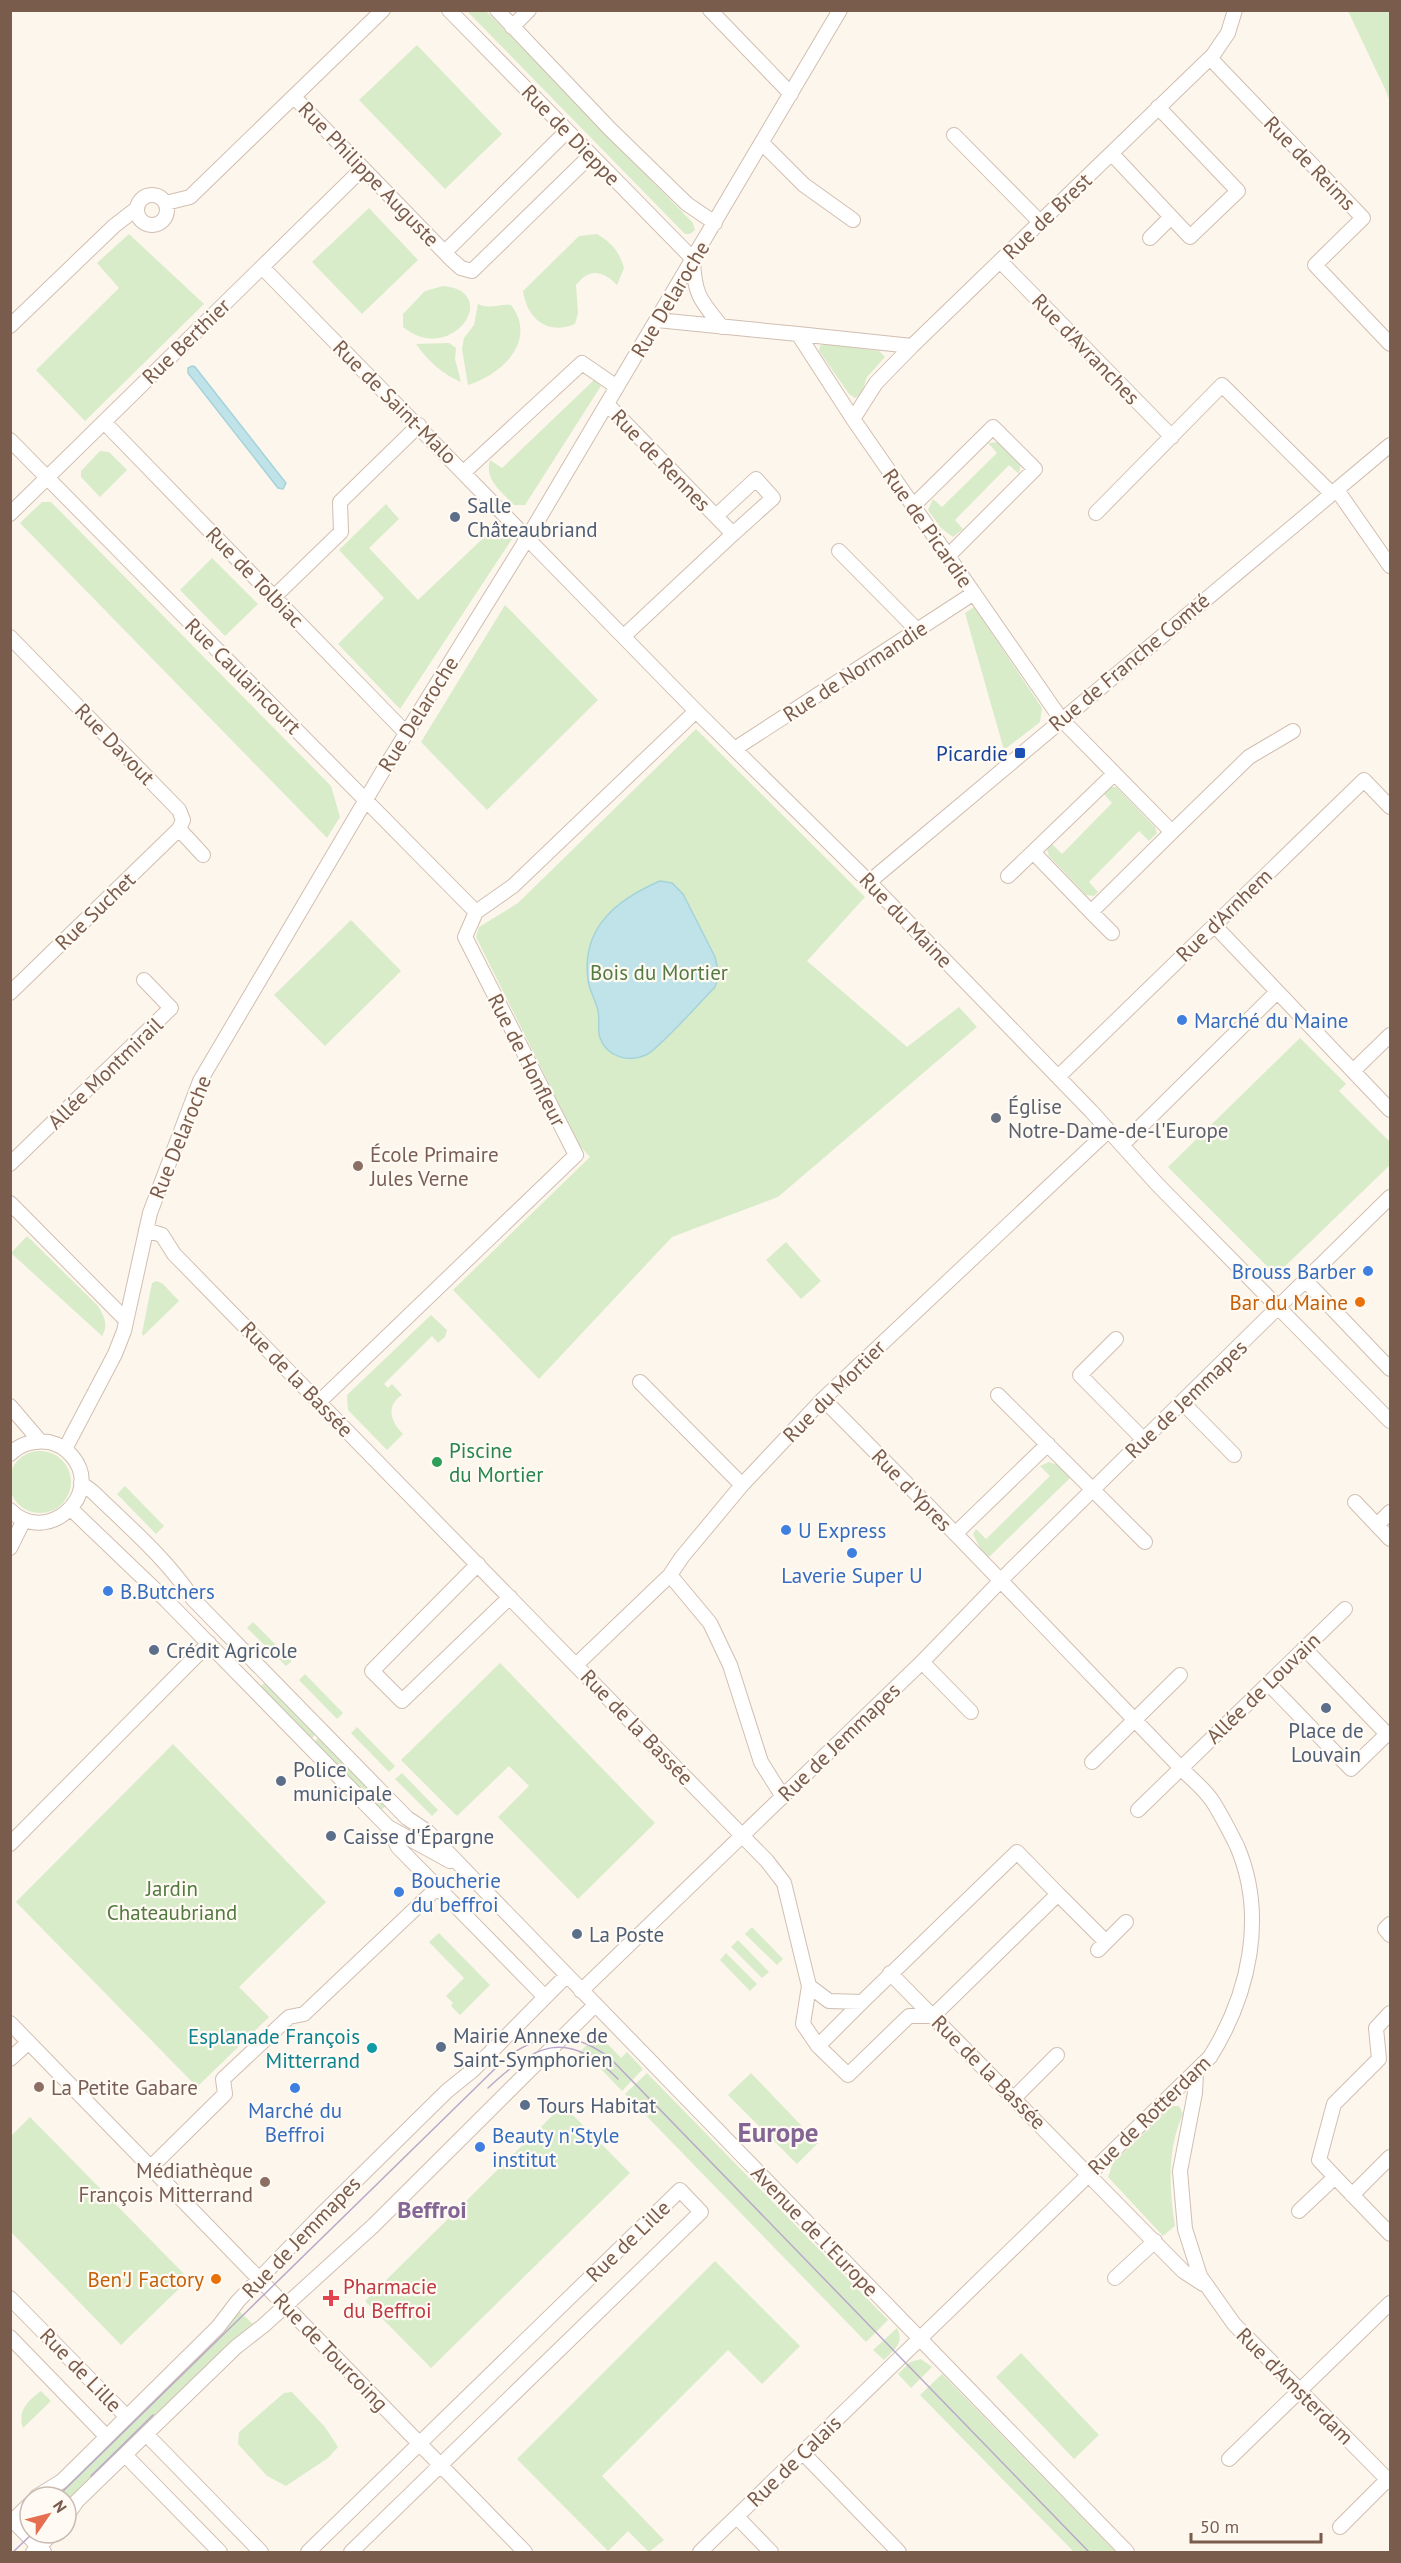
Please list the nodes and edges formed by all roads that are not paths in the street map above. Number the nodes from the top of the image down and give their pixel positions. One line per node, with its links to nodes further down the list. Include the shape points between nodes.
1 (383, 10): 11 (street)
2 (449, 10): 13 (street, Rue de Dieppe)
3 (497, 10): 8 (street, Rue de Dieppe)
4 (528, 10): 8 (street)
5 (710, 10): 10 (street)
6 (840, 10): 10 (street, Rue Delaroche)
7 (1235, 10): 9 (street, Rue de Brest, via 1228,33)
8 (512, 27): 24 (street, Rue de Dieppe, via 687,204)
9 (1210, 58): 12 (street, Rue de Brest); 34 (street, Rue de Reims, via 1363,218 1315,265)
10 (791, 94): 15 (street, Rue Delaroche)
11 (294, 97): 18 (street, Rue Philippe Auguste); 19 (street, via 190,197)
12 (1158, 107): 16 (street, Rue de Brest); 21 (street, via 1238,191 1190,237)
13 (567, 131): 17 (street, Rue de Dieppe); 26 (street, Rue Philippe Auguste)
14 (954, 135): 23 (street)
15 (762, 143): 22 (street, via 804,185); 24 (street, Rue Delaroche)
16 (1112, 154): 21 (street); 23 (street, Rue de Brest)
17 (591, 156): 26 (street, Rue Philippe Auguste, via 472,271 461,268); 27 (street, Rue de Dieppe)
18 (363, 168): 26 (street, Rue Philippe Auguste); 29 (street, Rue Berthier)
19 (166, 203): 20 (street, via 159,196 149,195 140,200); 20 (street, via 166,217 155,225 142,222)
20 (136, 209): 31 (street)
21 (1171, 217): 25 (street)
22 (853, 220)
23 (1040, 222): 28 (street, Rue de Brest)
24 (715, 223): 27 (street, Rue Delaroche)
25 (1150, 238)
26 (445, 252)
27 (693, 259): 30 (street, Rue Delaroche); 32 (street, via 694,283 700,299)
28 (1000, 261): 35 (street, Rue de Brest); 41 (street, Rue d'Avranches)
29 (262, 267): 39 (street, Rue Berthier); 40 (street, Rue de Saint-Malo)
30 (657, 320): 32 (street); 36 (street, Rue Delaroche)
31 (10, 326)
32 (722, 327): 33 (street)
33 (798, 334): 35 (street); 38 (street, Rue de Picardie)
34 (1390, 344)
35 (912, 346): 38 (street, Rue de Brest, via 876,383)
36 (617, 387): 37 (street, Rue Delaroche); 44 (street, via 582,363)
37 (607, 404): 50 (street, Rue de Rennes); 52 (street, Rue Delaroche)
38 (853, 419): 47 (street, Rue de Picardie)
39 (104, 422): 45 (street, Rue Berthier); 57 (street, Rue de Tolbiac)
40 (419, 425): 44 (street, Rue de Saint-Malo); 57 (street, via 340,501 340,532)
41 (1172, 437): 46 (street, via 1222,385); 48 (street)
42 (10, 440): 45 (street, Rue Caulaincourt)
43 (1390, 445): 46 (street, Rue de Franche Comté)
44 (464, 472): 52 (street, Rue de Saint-Malo)
45 (48, 478): 49 (street, Rue Berthier); 67 (street, Rue Caulaincourt)
46 (1334, 492): 55 (street); 62 (street, Rue de Franche Comté)
47 (913, 506): 54 (street, Rue de Picardie); 54 (street, via 993,427 1035,469)
48 (1096, 513)
49 (10, 514)
50 (716, 516): 51 (street, Rue de Rennes); 51 (street, Rue de Rennes, via 756,479 773,498)
51 (733, 534): 59 (street, Rue de Rennes)
52 (528, 537): 59 (street, Rue du Maine); 64 (street, Rue Delaroche)
53 (839, 550): 58 (street)
54 (948, 556): 56 (street, Rue de Picardie)
55 (1390, 566)
56 (974, 593): 58 (street, Rue de Normandie); 62 (street, Rue de Picardie)
57 (274, 597): 64 (street, Rue de Tolbiac)
58 (917, 630): 65 (street, Rue de Normandie)
59 (624, 636): 61 (street, Rue du Maine)
60 (10, 637): 69 (street, Rue Davout, via 179,810 183,820)
61 (696, 711): 65 (street, Rue du Maine); 75 (street, via 513,886)
62 (1061, 719): 66 (street, Rue de Picardie); 74 (street, Rue de Franche Comté)
63 (1293, 731): 70 (street, via 1249,757)
64 (406, 733): 67 (street, Rue Delaroche)
65 (736, 748): 74 (street, Rue du Maine)
66 (1114, 774): 70 (street, Rue de Picardie); 71 (street)
67 (366, 801): 75 (street, Rue Caulaincourt); 91 (street, Rue Delaroche, via 200,1081)
68 (1390, 807): 77 (street, Rue d'Arnhem, via 1364,780)
69 (179, 829): 72 (street, Rue Davout); 81 (street, Rue Suchet)
70 (1172, 832): 76 (street)
71 (1033, 852): 73 (street); 76 (street)
72 (203, 855)
73 (1008, 876)
74 (869, 882): 84 (street, Rue du Maine)
75 (476, 912): 100 (street, Rue de Honfleur, via 465,937 576,1155)
76 (1091, 912): 78 (street)
77 (1214, 925): 80 (street); 84 (street, Rue d'Arnhem)
78 (1112, 933)
79 (144, 980): 88 (street, Allée Montmirail, via 171,1008)
80 (1277, 992): 83 (street); 87 (street)
81 (10, 993)
82 (1390, 1035): 83 (street)
83 (1353, 1071): 85 (street)
84 (1058, 1077): 86 (street, Rue du Maine)
85 (1390, 1110)
86 (1108, 1131): 87 (street, Rue du Maine); 99 (street, Rue du Mortier)
87 (1122, 1145): 93 (street, Rue du Maine)
88 (10, 1164)
89 (1390, 1197): 92 (street)
90 (10, 1203): 94 (street)
91 (146, 1230): 94 (street, Rue Delaroche); 100 (street, Rue de la Bassée, via 162,1235 174,1254)
92 (1305, 1280): 93 (street); 96 (street)
93 (1280, 1307): 101 (street, Rue de Jemmapes); 103 (street, Rue du Maine)
94 (126, 1320): 107 (street, Rue Delaroche, via 115,1354)
95 (1116, 1340): 104 (street, via 1080,1375)
96 (1390, 1370)
97 (640, 1382): 111 (street)
98 (998, 1395): 106 (street)
99 (823, 1400): 111 (street, Rue du Mortier); 119 (street, Rue d'Ypres)
100 (319, 1402): 123 (street, Rue de la Bassée)
101 (1182, 1402): 104 (street, Rue de Jemmapes); 109 (street)
102 (10, 1406): 105 (street)
103 (1390, 1421)
104 (1144, 1440): 112 (street, Rue de Jemmapes)
105 (40, 1441): 107 (street); 108 (street, via 27,1442)
106 (1047, 1444): 112 (street); 119 (street)
107 (65, 1449): 110 (street, via 80,1470)
108 (10, 1454)
109 (1234, 1455)
110 (81, 1483): 114 (street); 143 (street, Avenue de l'Europe, via 161,1560 193,1599 407,1818 428,1832)
111 (742, 1485): 124 (street, Rue du Mortier)
112 (1093, 1490): 121 (street); 125 (street, Rue de Jemmapes)
113 (1355, 1502): 118 (street)
114 (71, 1509): 117 (street, via 50,1522); 128 (street, Avenue de l'Europe)
115 (10, 1510): 117 (street)
116 (1390, 1512): 118 (street)
117 (24, 1520): 122 (street)
118 (1377, 1525): 120 (street)
119 (955, 1534): 125 (street, Rue d'Ypres)
120 (1390, 1539)
121 (1145, 1542)
122 (10, 1548)
123 (478, 1564): 126 (street, Rue de la Bassée); 126 (street, via 372,1671 402,1701)
124 (670, 1575): 131 (street, Rue du Mortier); 138 (street, via 710,1623 730,1665 761,1762)
125 (1001, 1580): 130 (street, Rue de Jemmapes); 135 (street, Rue de Rotterdam)
126 (510, 1597): 131 (street, Rue de la Bassée)
127 (1345, 1609): 129 (street, Allée de Louvain)
128 (209, 1643): 140 (street, Avenue de l'Europe); 142 (street)
129 (1304, 1648): 133 (street, Allée de Louvain); 133 (street, via 1387,1734 1351,1769)
130 (922, 1662): 134 (street); 138 (street, Rue de Jemmapes)
131 (576, 1665): 141 (street, Rue de la Bassée)
132 (1180, 1675): 135 (street)
133 (1268, 1683): 137 (street, Allée de Louvain)
134 (971, 1712)
135 (1134, 1720): 136 (street); 137 (street, Rue de Rotterdam)
136 (1092, 1762)
137 (1181, 1768): 139 (street, Allée de Louvain); 163 (street, Rue de Rotterdam, via 1212,1801 1237,1846 1252,1909 1247,1970 1238,2003 1221,2039)
138 (783, 1797): 141 (street, Rue de Jemmapes)
139 (1138, 1810)
140 (388, 1827): 143 (street, Avenue de l'Europe); 144 (street, Avenue de l'Europe, via 398,1847)
141 (742, 1834): 151 (street, Rue de la Bassée, via 784,1883); 152 (street, Rue de Jemmapes)
142 (10, 1844)
143 (460, 1866): 150 (street, Avenue de l'Europe)
144 (437, 1888): 153 (street, Avenue de l'Europe); 166 (street, via 304,2014 289,2017 223,2079 225,2094)
145 (1058, 1894): 146 (street, via 1102,1946); 149 (street, via 1017,1852); 157 (street)
146 (1126, 1922)
147 (1390, 1924): 148 (street, via 1385,1929)
148 (1390, 1935)
149 (890, 1973): 154 (street); 157 (street, Rue de la Bassée)
150 (566, 1976): 152 (street, Avenue de l'Europe); 153 (street, Rue de Jemmapes)
151 (809, 1986): 154 (street, via 829,2001); 160 (street, via 803,2024)
152 (581, 1990): 155 (street, Avenue de l'Europe)
153 (545, 1997): 174 (street, Rue de Jemmapes, via 342,2194)
154 (862, 2002): 160 (street)
155 (594, 2005): 178 (street, Rue de Jemmapes, via 374,2226); 180 (street, Avenue de l'Europe)
156 (1390, 2013): 168 (street, via 1376,2028 1379,2060 1334,2104 1318,2160)
157 (933, 2016): 160 (street, via 909,2016 848,2075); 164 (street, Rue de la Bassée)
158 (10, 2023): 159 (street, Rue de Tourcoing)
159 (28, 2042): 162 (street); 166 (street, Rue de Tourcoing)
160 (818, 2046)
161 (1057, 2055): 164 (street)
162 (10, 2059)
163 (1196, 2072): 167 (street, Rue de Rotterdam); 175 (street, Rue d'Amsterdam, via 1180,2171 1185,2229)
164 (1014, 2097): 167 (street, Rue de la Bassée)
165 (1390, 2157): 169 (street)
166 (151, 2167): 174 (street, Rue de Tourcoing)
167 (1089, 2174): 172 (street, Rue d'Amsterdam); 180 (street, Rue de Rotterdam)
168 (1335, 2177): 169 (street); 170 (street)
169 (1352, 2196): 171 (street)
170 (1299, 2211)
171 (1390, 2234)
172 (1155, 2241): 173 (street); 175 (street, Rue d'Amsterdam, via 1183,2271)
173 (1115, 2278)
174 (260, 2280): 178 (street, Rue de Tourcoing); 182 (street, Rue de Jemmapes)
175 (1205, 2285): 181 (street, Rue d'Amsterdam, via 1234,2325)
176 (10, 2298): 182 (street, Rue de Lille)
177 (1390, 2303): 181 (street)
178 (284, 2305): 183 (street, Rue de Jemmapes); 185 (street, Rue de Tourcoing)
179 (10, 2337): 184 (street, Rue de Lille)
180 (919, 2338): 186 (street, Rue de Calais); 205 (street, Avenue de l'Europe)
181 (1300, 2390): 188 (street); 190 (street, Rue d'Amsterdam)
182 (127, 2417): 184 (street, Rue de Jemmapes)
183 (147, 2434): 187 (street, Rue de Jemmapes); 198 (street)
184 (106, 2436): 191 (street, Rue de Jemmapes)
185 (420, 2444): 189 (street, Rue de Tourcoing); 189 (street, Rue de Lille, via 680,2190 687,2197 701,2212); 199 (street, Rue de Lille)
186 (802, 2453): 193 (street, Rue de Calais); 204 (street)
187 (126, 2456): 192 (street, Rue de Jemmapes); 197 (street)
188 (1228, 2459)
189 (441, 2466): 200 (street, Rue de Lille); 201 (street, Rue de Tourcoing)
190 (1389, 2481): 195 (street)
191 (56, 2485)
192 (78, 2500)
193 (737, 2517): 202 (street, Rue de Calais); 203 (street)
194 (11, 2521): 196 (street)
195 (1340, 2527)
196 (39, 2551)
197 (220, 2553)
198 (261, 2553)
199 (308, 2553)
200 (351, 2553)
201 (525, 2553)
202 (700, 2553)
203 (771, 2553)
204 (899, 2553)
205 (1127, 2553)

